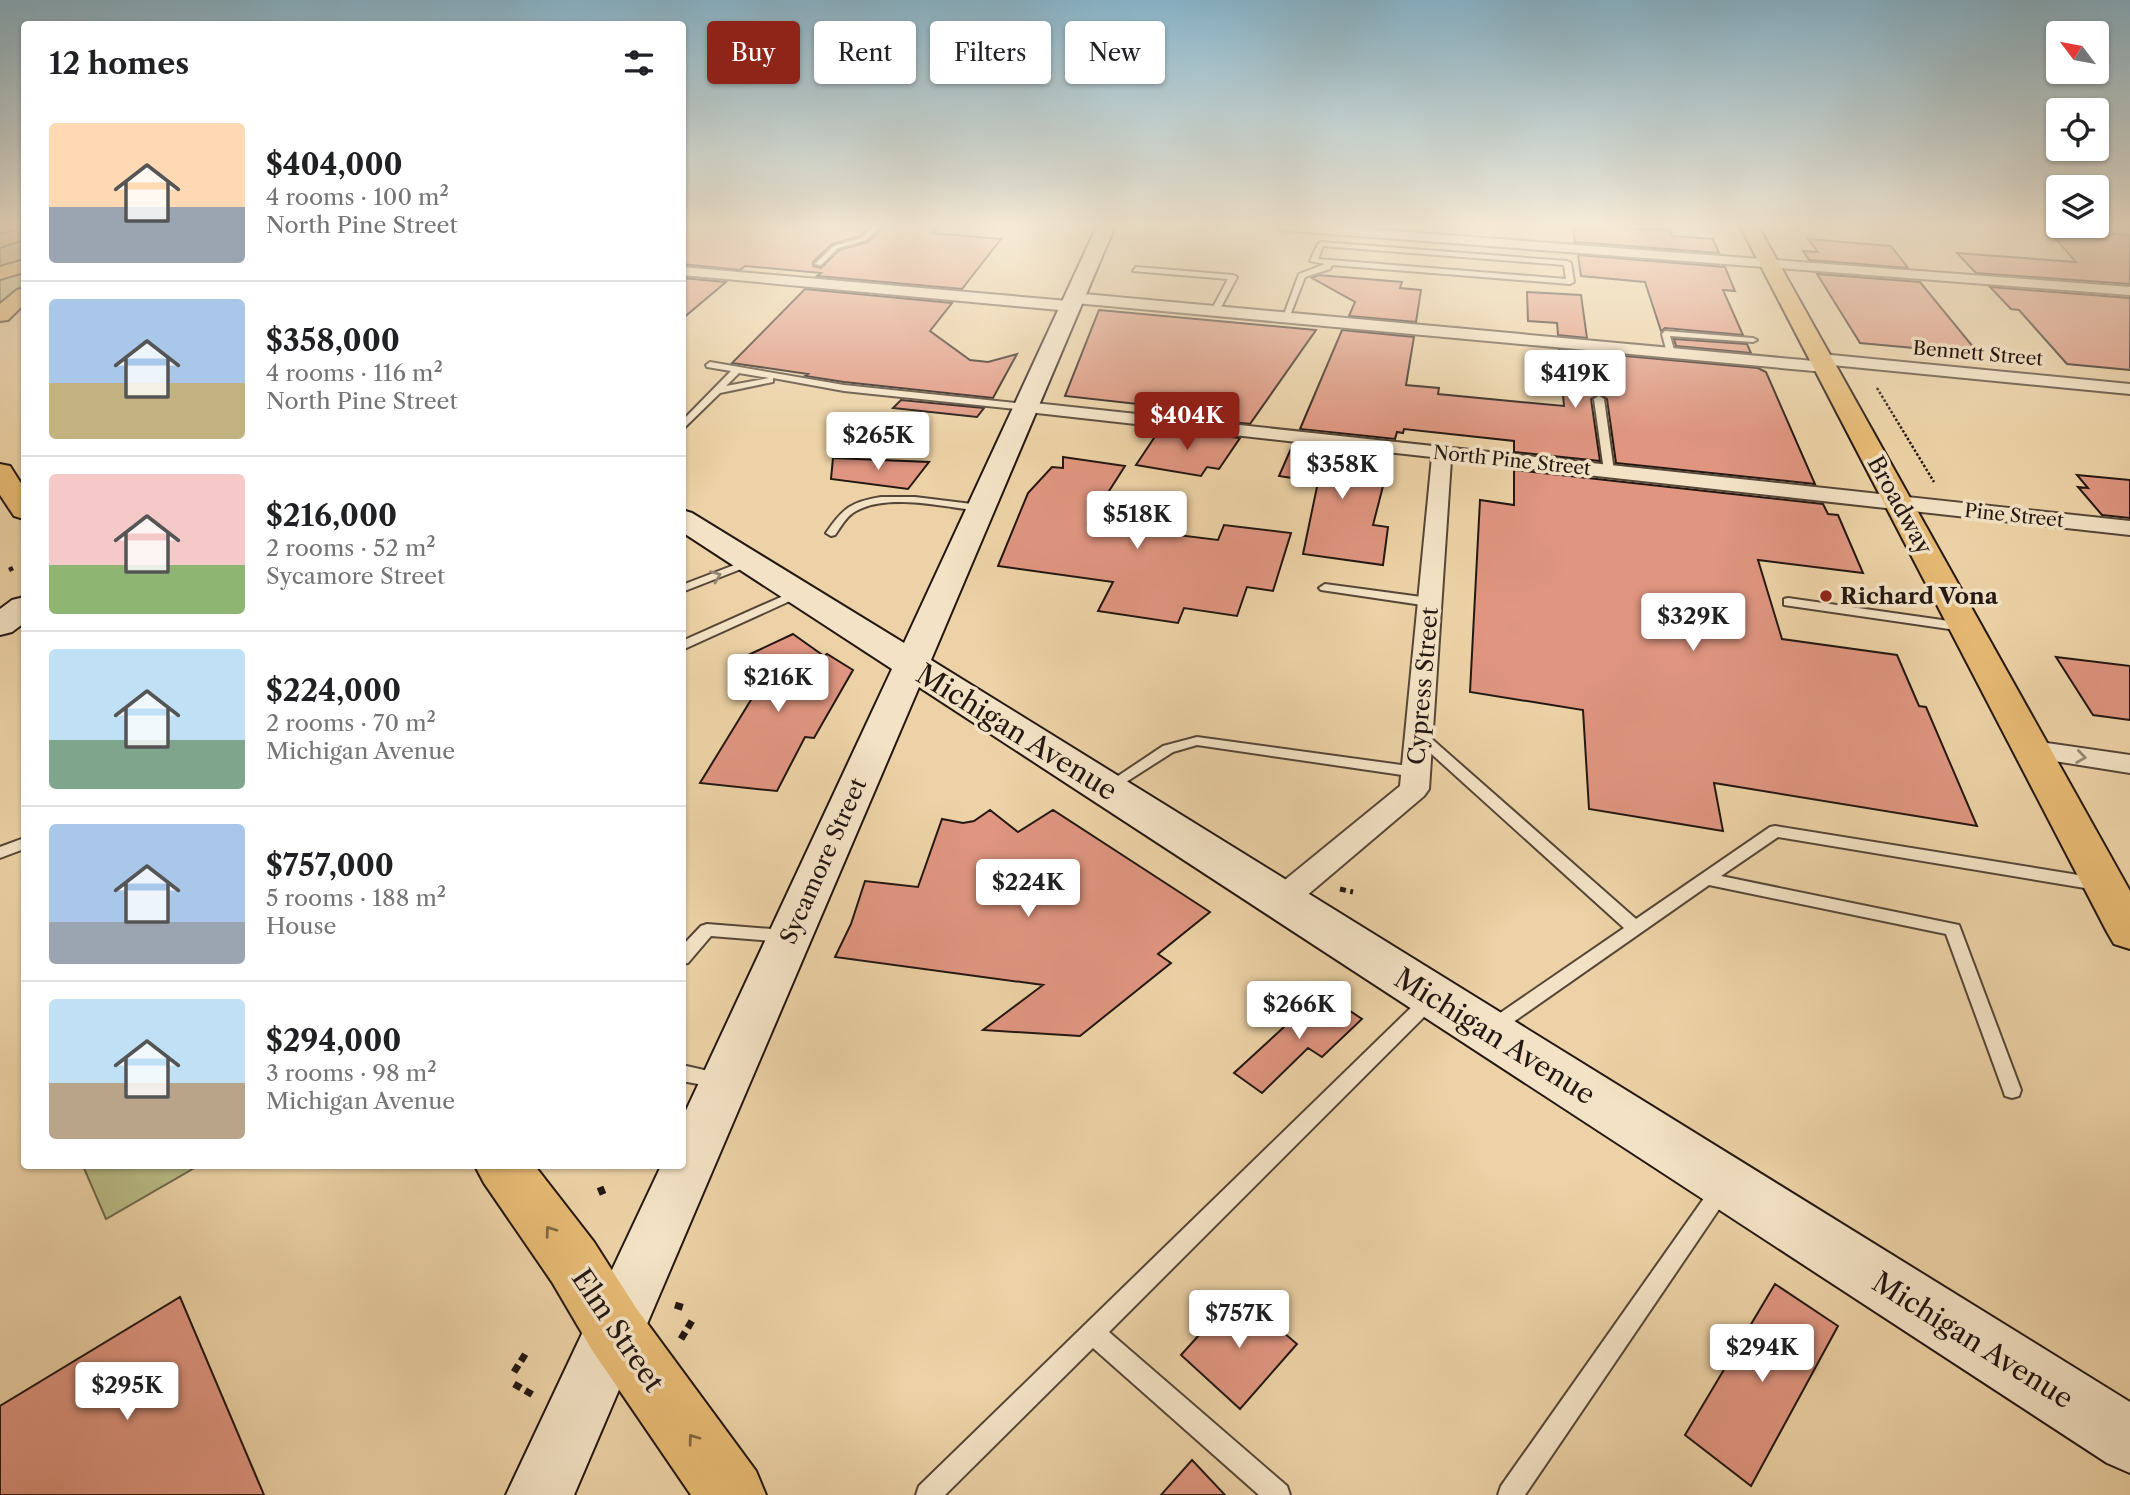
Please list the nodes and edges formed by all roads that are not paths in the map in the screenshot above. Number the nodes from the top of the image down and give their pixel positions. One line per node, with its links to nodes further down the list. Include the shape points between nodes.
1 (994, 296): 7 (street, Bennett Street)
2 (1075, 296): 7 (street, Sycamore Street)
3 (1224, 296): 8 (lane)
4 (1294, 296): 10 (lane)
5 (1786, 296): 13 (main road, Broadway)
6 (21, 297): 9 (main road)
7 (1072, 302): 8 (street, Bennett Street); 20 (street, Sycamore Street)
8 (1216, 311): 10 (street, Bennett Street)
9 (0, 316)
10 (1285, 318): 12 (street, Bennett Street)
11 (1753, 341): 12 (lane, via 1668,333)
12 (1671, 353): 13 (street, Bennett Street)
13 (1823, 363): 17 (street, Bennett Street); 25 (main road, Broadway)
14 (709, 365): 15 (lane, North Pine Street)
15 (737, 370): 16 (lane, North Pine Street); 18 (lane)
16 (781, 377): 18 (lane); 20 (lane, North Pine Street)
17 (2130, 388)
18 (720, 390): 21 (lane)
19 (1600, 398): 23 (lane)
20 (1025, 407): 22 (street, North Pine Street); 27 (street, Sycamore Street)
21 (686, 424)
22 (1442, 453): 23 (street, North Pine Street); 36 (street, Cypress Street)
23 (1609, 471): 25 (street, North Pine Street)
24 (0, 472): 26 (main road)
25 (1899, 502): 29 (street, Pine Street); 39 (main road, Broadway)
26 (21, 505)
27 (980, 508): 30 (lane, via 871,502 851,508); 41 (street, Sycamore Street)
28 (686, 522): 31 (street, Michigan Avenue)
29 (2130, 528)
30 (831, 533)
31 (750, 562): 32 (lane, one-way to 31); 34 (street, Michigan Avenue)
32 (686, 587)
33 (1325, 588): 36 (lane)
34 (799, 593): 40 (lane); 41 (street, Michigan Avenue)
35 (1788, 601): 39 (lane)
36 (1429, 602): 42 (street, Cypress Street)
37 (21, 609): 38 (street)
38 (0, 625)
39 (1965, 627): 43 (main road, Broadway)
40 (686, 644)
41 (910, 664): 46 (street, Michigan Avenue); 54 (street, Sycamore Street)
42 (1418, 735): 45 (street, Cypress Street); 52 (lane)
43 (2033, 750): 44 (street, one-way to 44); 50 (main road, Broadway)
44 (2130, 764)
45 (1416, 772): 46 (lane, via 1197,740 1168,749); 51 (street, Cypress Street, via 1414,789)
46 (1106, 788): 51 (street, Michigan Avenue)
47 (21, 844): 48 (lane)
48 (0, 853)
49 (1707, 879): 50 (lane, via 1775,831); 52 (lane); 60 (lane, via 1953,929)
50 (2105, 885): 53 (main road, Broadway)
51 (1281, 900): 56 (street, Michigan Avenue)
52 (1635, 928): 57 (lane)
53 (2130, 932)
54 (790, 937): 55 (lane, via 707,930); 59 (street, Sycamore Street)
55 (686, 954)
56 (1433, 997): 57 (street, Michigan Avenue); 64 (lane)
57 (1487, 1031): 62 (street, Michigan Avenue)
58 (686, 1074): 59 (lane)
59 (726, 1082): 63 (street, Sycamore Street)
60 (2012, 1090)
61 (505, 1169): 63 (main road, Elm Street, one-way to 61, via 573,1262)
62 (1726, 1183): 65 (street, Michigan Avenue); 70 (lane)
63 (614, 1329): 66 (street, Sycamore Street); 67 (main road, Elm Street, one-way to 63)
64 (1092, 1332): 68 (lane); 69 (lane)
65 (2130, 1440)
66 (540, 1495)
67 (732, 1495)
68 (928, 1495)
69 (1278, 1495)
70 (1510, 1495)

